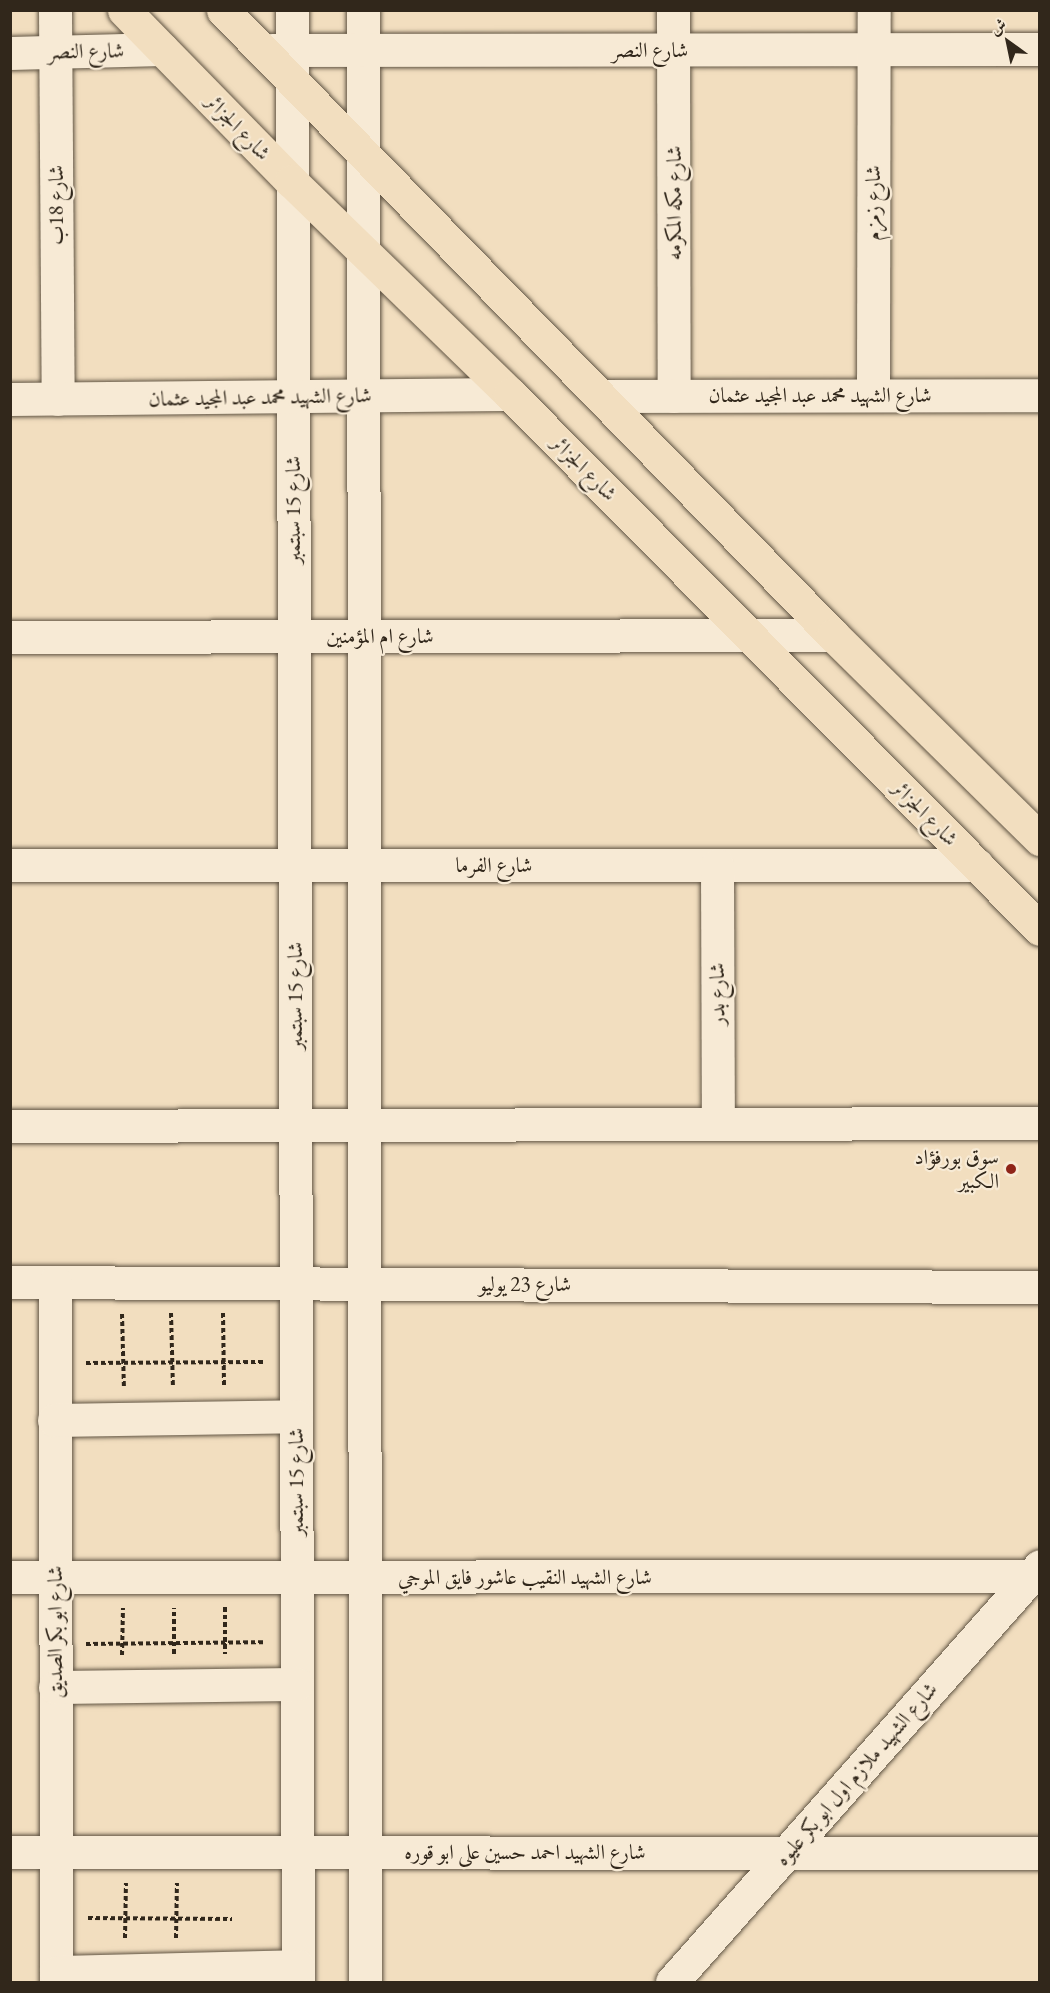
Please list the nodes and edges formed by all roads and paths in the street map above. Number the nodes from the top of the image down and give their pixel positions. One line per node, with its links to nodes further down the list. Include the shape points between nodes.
1 (55, 10): 15 (street, شارع 18ب)
2 (124, 10): 8 (main road, شارع الجزائر)
3 (223, 10): 11 (main road)
4 (292, 10): 11 (street)
5 (363, 10): 12 (street)
6 (673, 10): 13 (street, شارع مكه المكرمه)
7 (874, 10): 9 (street, شارع زمزم)
8 (162, 49): 15 (street, شارع النصر); 18 (main road, شارع الجزائر)
9 (873, 49): 10 (street, شارع النصر); 13 (street, شارع النصر); 21 (street, شارع زمزم)
10 (1040, 49)
11 (277, 50): 12 (street, شارع النصر); 16 (main road)
12 (363, 50): 13 (street, شارع النصر); 17 (street)
13 (673, 50): 25 (street, شارع مكه المكرمه)
14 (10, 52): 15 (street, شارع النصر)
15 (55, 52): 28 (street, شارع 18ب)
16 (292, 82): 17 (main road); 18 (street, شارع 15 سبتمبر)
17 (363, 154): 19 (street); 24 (main road)
18 (291, 181): 19 (main road, شارع الجزائر); 26 (street, شارع 15 سبتمبر)
19 (362, 249): 20 (main road, شارع الجزائر); 23 (street)
20 (510, 394): 23 (street, شارع الشهيد محمد عبد المجيد عثمان); 32 (main road, شارع الجزائر)
21 (873, 395): 22 (street, شارع الشهيد محمد عبد المجيد عثمان); 25 (street, شارع الشهيد محمد عبد المجيد عثمان)
22 (1040, 395)
23 (363, 396): 26 (street, شارع الشهيد محمد عبد المجيد عثمان); 31 (street)
24 (601, 396): 25 (street, شارع الشهيد محمد عبد المجيد عثمان); 29 (main road)
25 (674, 396)
26 (293, 397): 28 (street, شارع الشهيد محمد عبد المجيد عثمان); 30 (street, شارع 15 سبتمبر)
27 (10, 399): 28 (street, شارع الشهيد محمد عبد المجيد عثمان)
28 (58, 399)
29 (833, 635): 32 (street, شارع ام المؤمنين); 34 (main road)
30 (294, 636): 31 (street, شارع ام المؤمنين); 33 (street, شارع ام المؤمنين); 36 (street, شارع 15 سبتمبر)
31 (363, 636): 32 (street, شارع ام المؤمنين); 37 (street)
32 (750, 636): 39 (main road, شارع الجزائر)
33 (10, 637)
34 (1040, 839)
35 (10, 865): 36 (street, شارع الفرما)
36 (294, 865): 37 (street, شارع الفرما); 43 (street, شارع 15 سبتمبر)
37 (363, 865): 38 (street, شارع الفرما); 44 (street)
38 (717, 865): 39 (street, شارع الفرما); 41 (street, شارع بدر)
39 (977, 865): 40 (main road, شارع الجزائر)
40 (1040, 929)
41 (718, 1122): 42 (street); 44 (street)
42 (1040, 1123)
43 (295, 1124): 44 (street); 45 (street); 51 (street, شارع 15 سبتمبر)
44 (364, 1124): 52 (street)
45 (10, 1126)
46 (10, 1282): 47 (street, شارع 23 يوليو)
47 (55, 1282): 48 (street, شارع 23 يوليو); 57 (street, شارع ابو بكر الصديق)
48 (122, 1282): 49 (street, شارع 23 يوليو); 58 (path)
49 (170, 1282): 50 (street, شارع 23 يوليو); 54 (path)
50 (222, 1282): 51 (street, شارع 23 يوليو); 55 (path)
51 (295, 1283): 52 (street, شارع 23 يوليو); 56 (street, شارع 15 سبتمبر)
52 (365, 1284): 53 (street, شارع 23 يوليو); 71 (street)
53 (1040, 1287)
54 (173, 1362): 55 (path); 58 (path); 62 (path)
55 (224, 1362): 56 (path); 60 (path)
56 (295, 1362): 59 (street, شارع 15 سبتمبر)
57 (55, 1363): 58 (path); 63 (street, شارع ابو بكر الصديق)
58 (123, 1363): 61 (path)
59 (296, 1416): 60 (street); 70 (street, شارع 15 سبتمبر)
60 (224, 1417): 62 (street)
61 (124, 1418): 62 (street); 63 (street)
62 (173, 1418)
63 (54, 1420): 66 (street, شارع ابو بكر الصديق)
64 (1037, 1573): 71 (street, شارع الشهيد النقيب عاشور فايق الموجي); 88 (street, شارع الشهيد ملازم اول ابو بكر عليوه)
65 (10, 1577): 66 (street, شارع الشهيد النقيب عاشور فايق الموجي)
66 (55, 1577): 67 (street, شارع الشهيد النقيب عاشور فايق الموجي); 76 (street, شارع ابو بكر الصديق)
67 (123, 1577): 68 (street, شارع الشهيد النقيب عاشور فايق الموجي); 74 (path)
68 (174, 1577): 69 (street, شارع الشهيد النقيب عاشور فايق الموجي); 75 (path)
69 (225, 1577): 70 (street, شارع الشهيد النقيب عاشور فايق الموجي); 72 (path)
70 (296, 1577): 71 (street, شارع الشهيد النقيب عاشور فايق الموجي); 73 (street, شارع 15 سبتمبر)
71 (365, 1577): 87 (street)
72 (225, 1642): 73 (path); 75 (path); 77 (path)
73 (297, 1642): 78 (street, شارع 15 سبتمبر)
74 (122, 1643): 75 (path); 76 (path); 80 (path)
75 (174, 1643): 79 (path)
76 (55, 1644): 81 (street, شارع ابو بكر الصديق)
77 (225, 1684): 78 (street); 79 (street)
78 (297, 1684): 86 (street, شارع 15 سبتمبر)
79 (174, 1685): 80 (street)
80 (122, 1686): 81 (street)
81 (56, 1687): 83 (street, شارع ابو بكر الصديق)
82 (10, 1852): 83 (street, شارع الشهيد احمد حسين على ابو قوره)
83 (56, 1852): 84 (street, شارع الشهيد احمد حسين على ابو قوره); 90 (street, شارع ابو بكر الصديق)
84 (126, 1852): 85 (street, شارع الشهيد احمد حسين على ابو قوره); 92 (path)
85 (177, 1852): 86 (street, شارع الشهيد احمد حسين على ابو قوره); 91 (path)
86 (298, 1852): 87 (street, شارع الشهيد احمد حسين على ابو قوره); 96 (street, شارع 15 سبتمبر)
87 (365, 1852): 88 (street, شارع الشهيد احمد حسين على ابو قوره); 98 (street)
88 (787, 1852): 89 (street, شارع الشهيد احمد حسين على ابو قوره); 99 (street, شارع الشهيد ملازم اول ابو بكر عليوه)
89 (1040, 1852)
90 (56, 1918): 92 (path); 97 (street, شارع ابو بكر الصديق)
91 (177, 1918): 92 (path); 93 (path); 94 (path)
92 (125, 1919): 95 (path)
93 (232, 1919)
94 (176, 1969): 95 (street); 96 (street)
95 (124, 1970): 97 (street)
96 (298, 1974)
97 (56, 1977)
98 (365, 1983)
99 (672, 1983)

